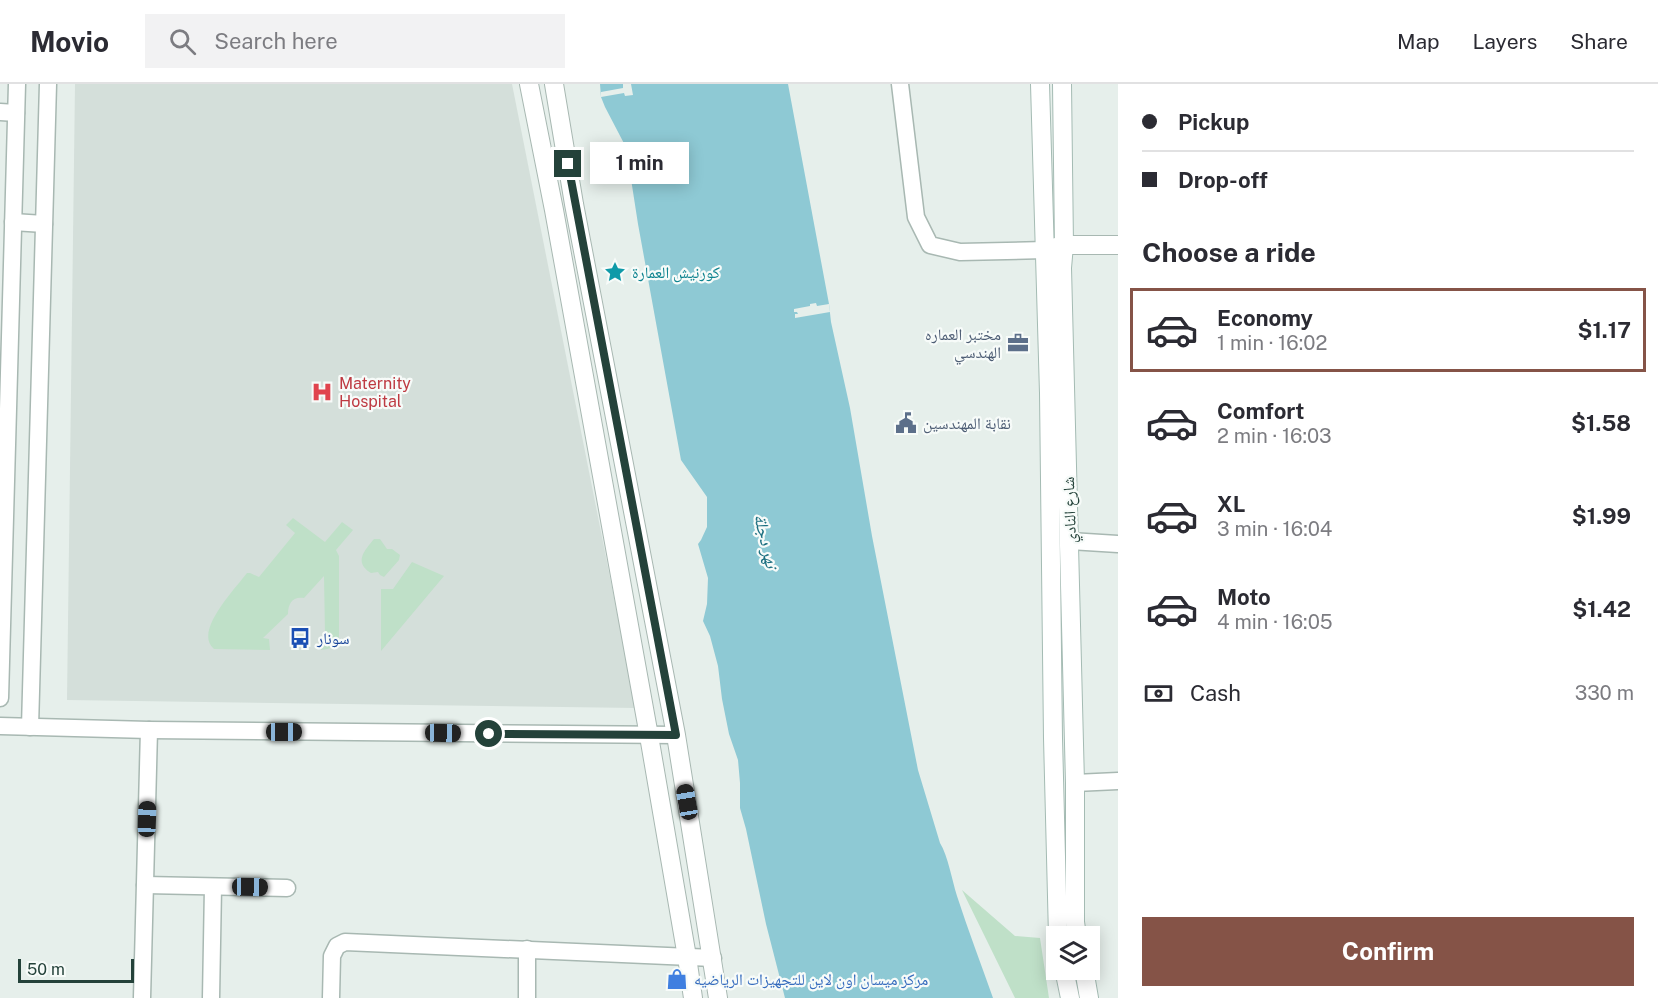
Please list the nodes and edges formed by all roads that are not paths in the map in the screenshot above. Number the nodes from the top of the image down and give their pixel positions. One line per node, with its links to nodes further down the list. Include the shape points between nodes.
1 (17, 84): 8 (street)
2 (48, 84): 11 (street)
3 (529, 84): 26 (street)
4 (554, 84): 27 (street)
5 (900, 84): 14 (street, via 916,217 930,245 960,252)
6 (1040, 84): 14 (street, شارع النادي)
7 (1062, 84): 12 (street, شارع النادي)
8 (8, 113): 9 (street)
9 (7, 195): 10 (street)
10 (13, 222): 11 (street); 15 (street)
11 (44, 224): 24 (street)
12 (1064, 245): 13 (street); 14 (street); 19 (street, شارع النادي)
13 (1118, 245)
14 (1045, 250): 33 (street, شارع النادي)
15 (6, 283): 16 (street)
16 (5, 366): 17 (street)
17 (3, 453): 18 (street)
18 (2, 539): 21 (street)
19 (1070, 541): 20 (street); 29 (street, شارع النادي)
20 (1118, 544)
21 (1, 628): 22 (street)
22 (0, 698)
23 (0, 726): 24 (street)
24 (30, 727): 25 (street)
25 (149, 730): 26 (street); 30 (street)
26 (649, 735): 27 (street); 36 (street)
27 (676, 735): 37 (street)
28 (1118, 781): 29 (street)
29 (1075, 783): 34 (street, شارع النادي)
30 (145, 885): 31 (street); 40 (street)
31 (213, 886): 32 (street); 41 (street)
32 (287, 888)
33 (1058, 926)
34 (1076, 926)
35 (527, 949): 36 (street); 42 (street, via 345,942 337,946 332,956); 43 (street)
36 (687, 957): 37 (street); 44 (street)
37 (713, 958): 45 (street)
38 (1066, 980): 46 (street)
39 (1086, 980): 47 (street)
40 (142, 998)
41 (211, 998)
42 (331, 998)
43 (527, 998)
44 (693, 998)
45 (718, 998)
46 (1070, 998)
47 (1089, 998)

